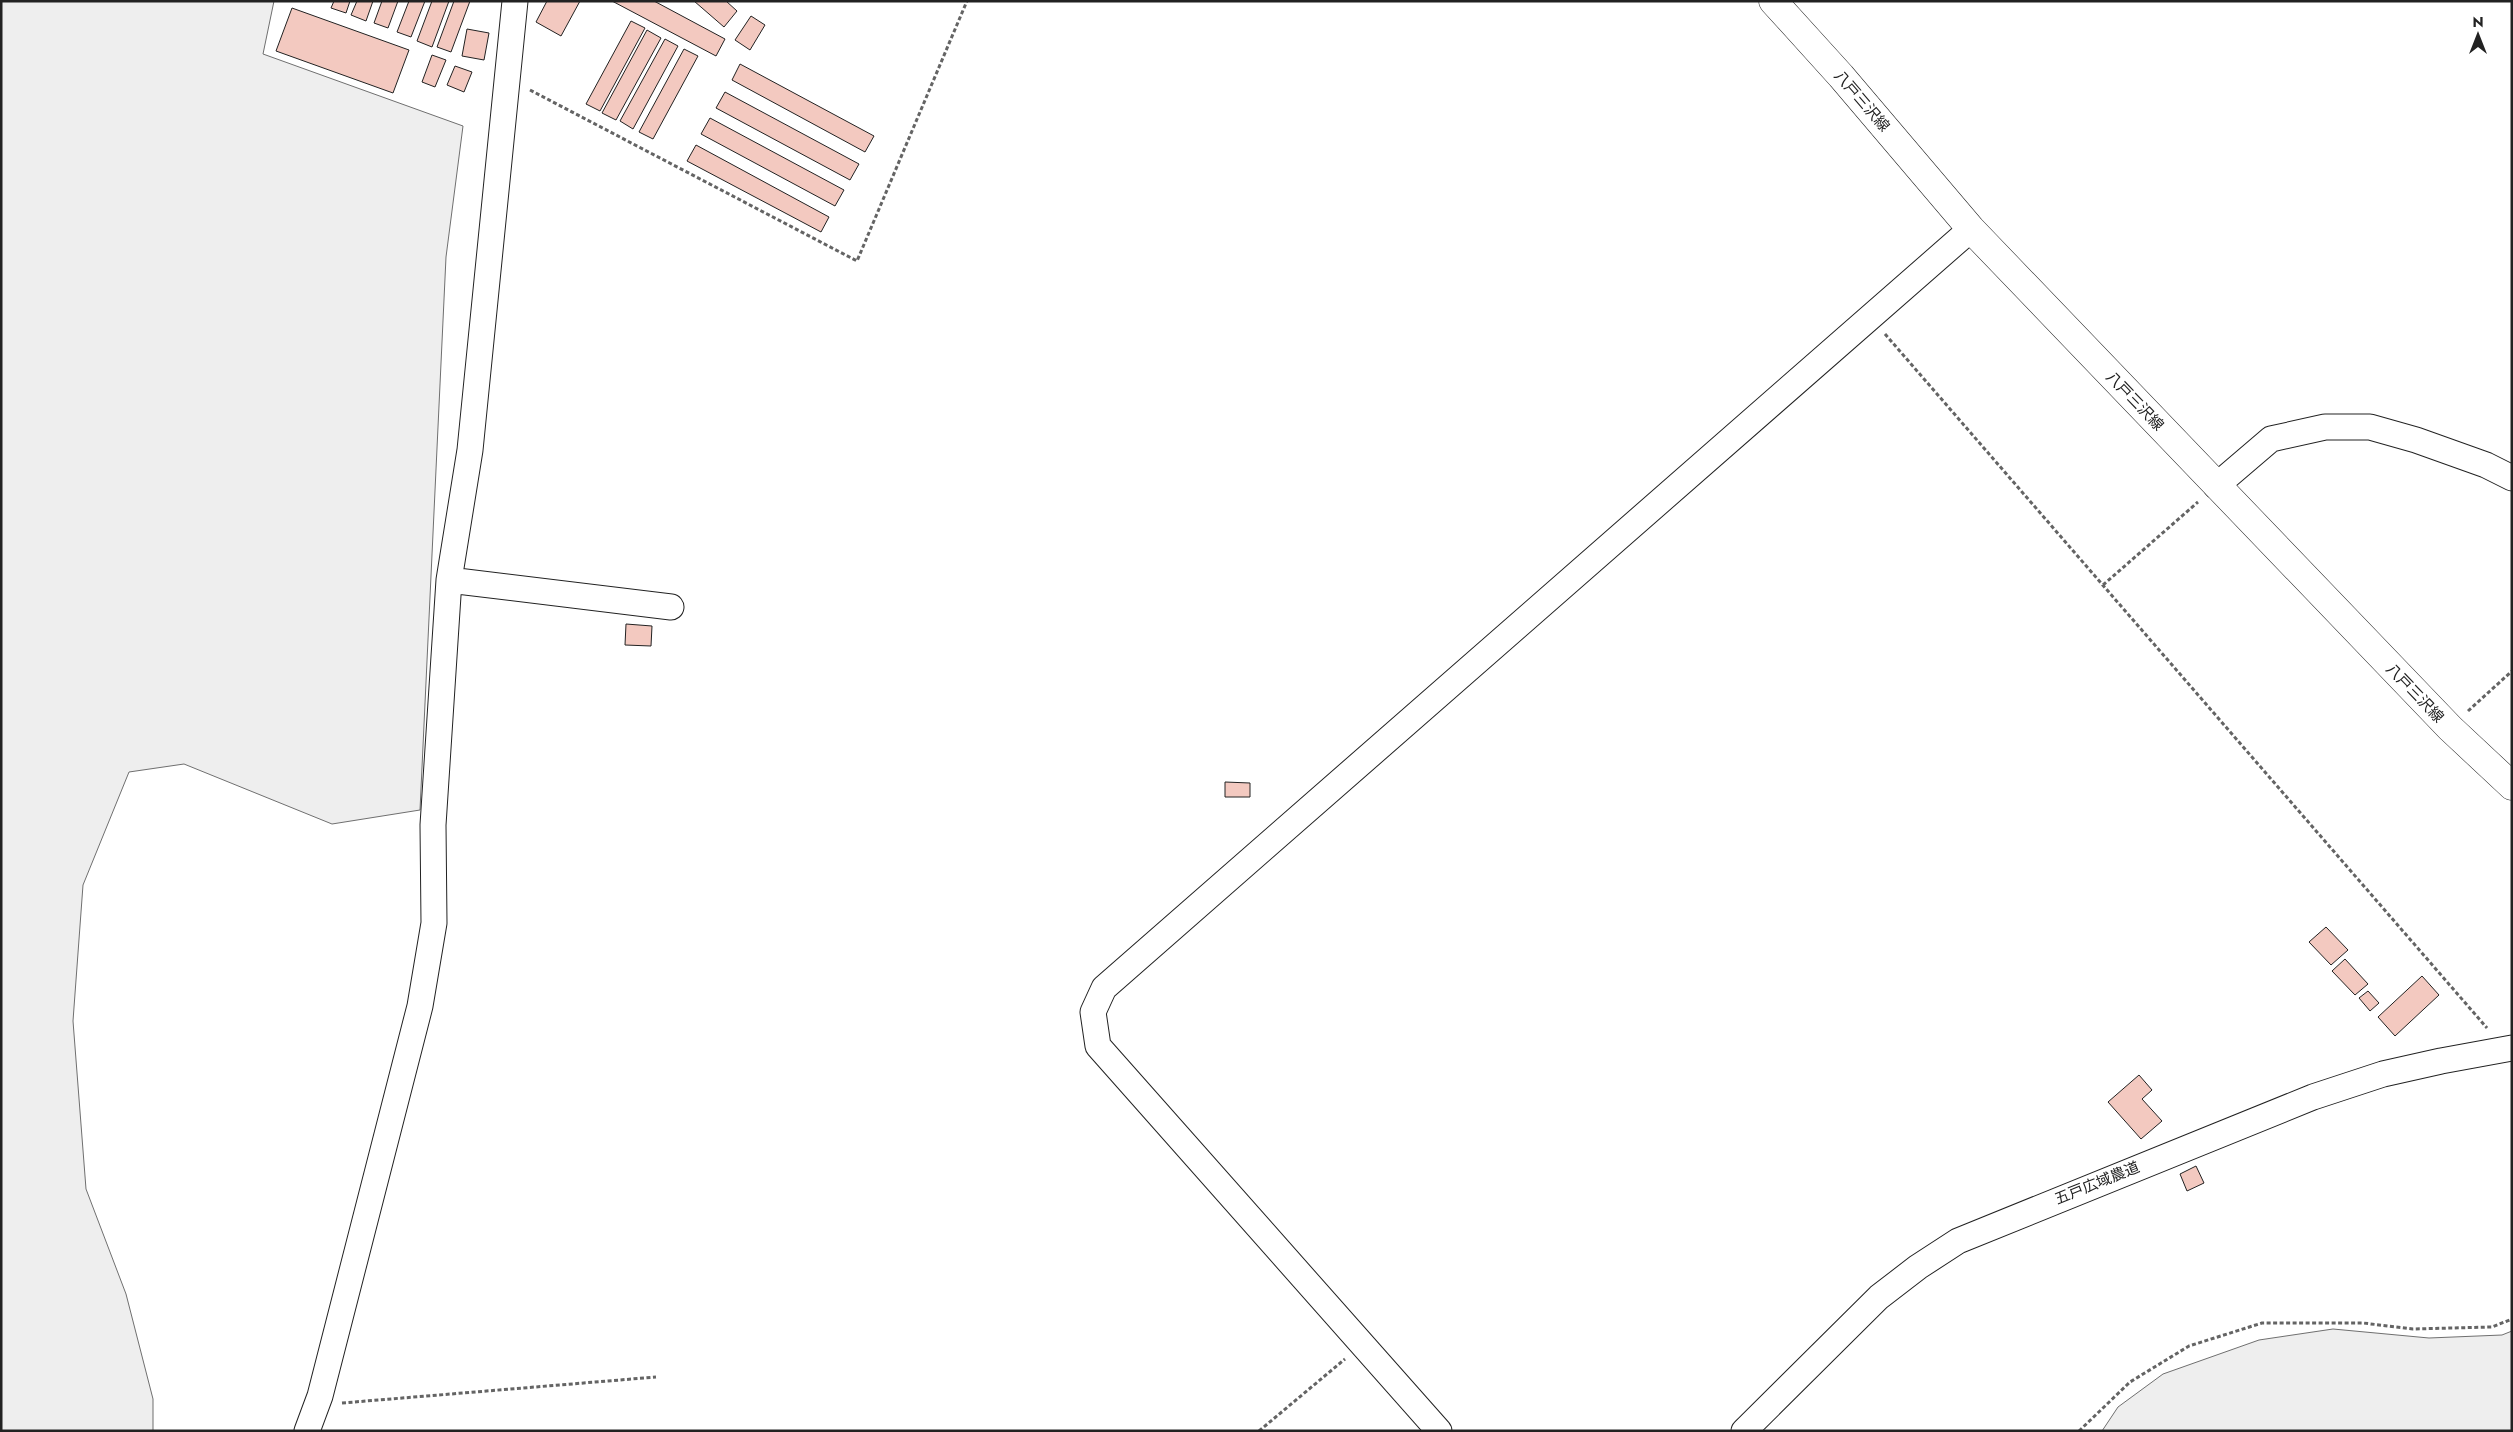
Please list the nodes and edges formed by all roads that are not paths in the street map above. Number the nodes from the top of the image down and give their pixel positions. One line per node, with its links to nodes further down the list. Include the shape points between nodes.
1 (514, 1): 6 (street, via 470,450)
2 (1773, 1): 3 (main road, 八戸三沢線)
3 (1971, 229): 5 (main road, 八戸三沢線); 11 (street, via 1104,988 1093,1012 1098,1046)
4 (2512, 478): 5 (street, via 2477,462 2370,427 2325,427 2271,439)
5 (2216, 486): 8 (main road, 八戸三沢線, via 2450,728)
6 (448, 580): 7 (street); 10 (street, via 433,825 434,923 420,1006 320,1396)
7 (670, 607)
8 (2512, 786)
9 (2509, 1049): 12 (street, 五戸広域農道, via 2383,1074 2313,1097 1958,1241 1879,1297)
10 (307, 1431)
11 (1439, 1431)
12 (1744, 1431)

